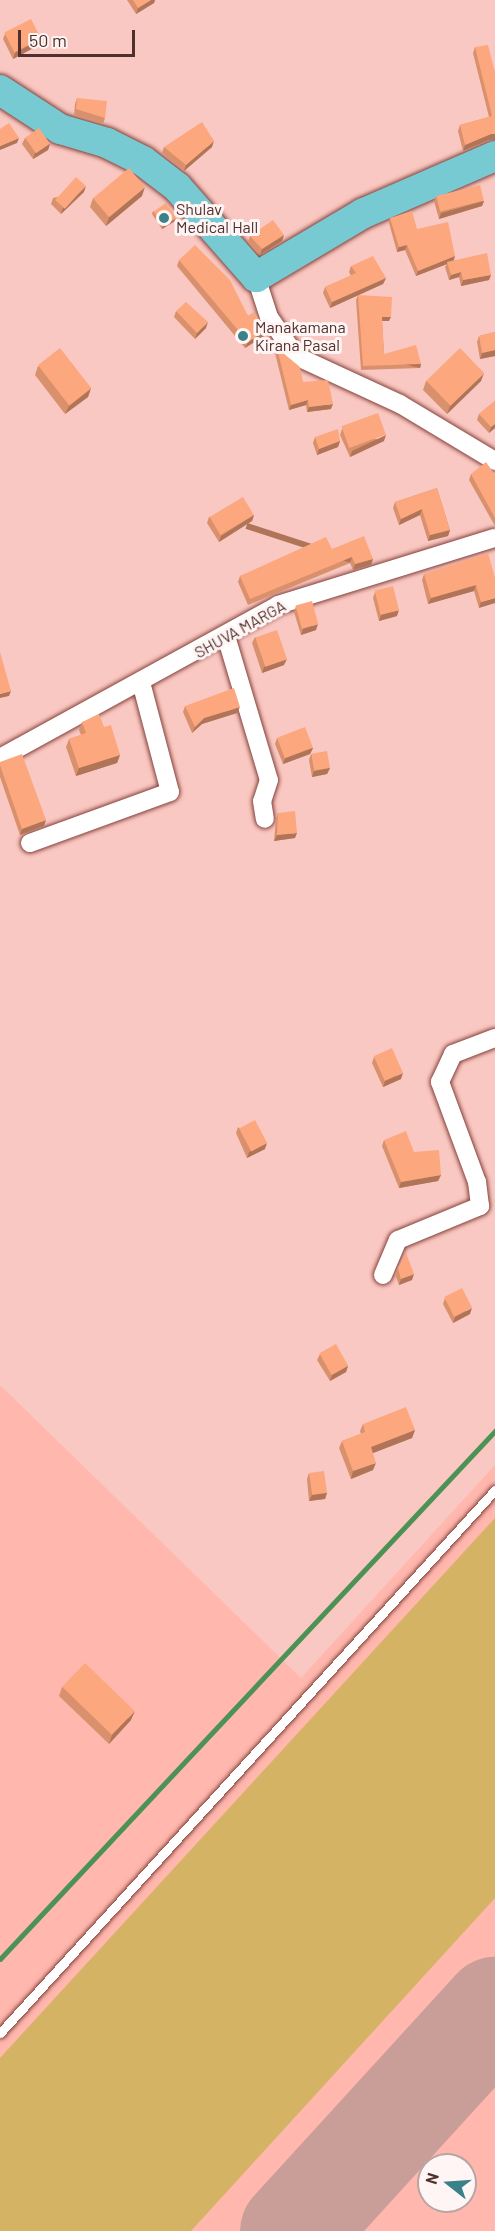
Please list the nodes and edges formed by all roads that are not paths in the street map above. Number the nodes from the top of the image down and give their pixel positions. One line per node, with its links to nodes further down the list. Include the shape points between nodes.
1 (0, 90): 3 (main road, via 60,129 143,161 177,187)
2 (495, 156): 3 (main road, via 364,213)
3 (256, 277): 4 (street, via 269,317 296,356 400,404)
4 (495, 461)
5 (495, 538): 6 (street, SHUVA MARGA, via 278,605)
6 (226, 636): 7 (street, SHUVA MARGA); 9 (street, via 269,780 262,801)
7 (141, 682): 8 (street, SHUVA MARGA); 10 (street, via 170,792)
8 (0, 758)
9 (265, 819)
10 (30, 843)
11 (495, 1038): 12 (street, via 453,1054 440,1083 477,1182 480,1206 399,1240)
12 (383, 1275)
13 (495, 1490): 14 (lane)
14 (0, 2033)

